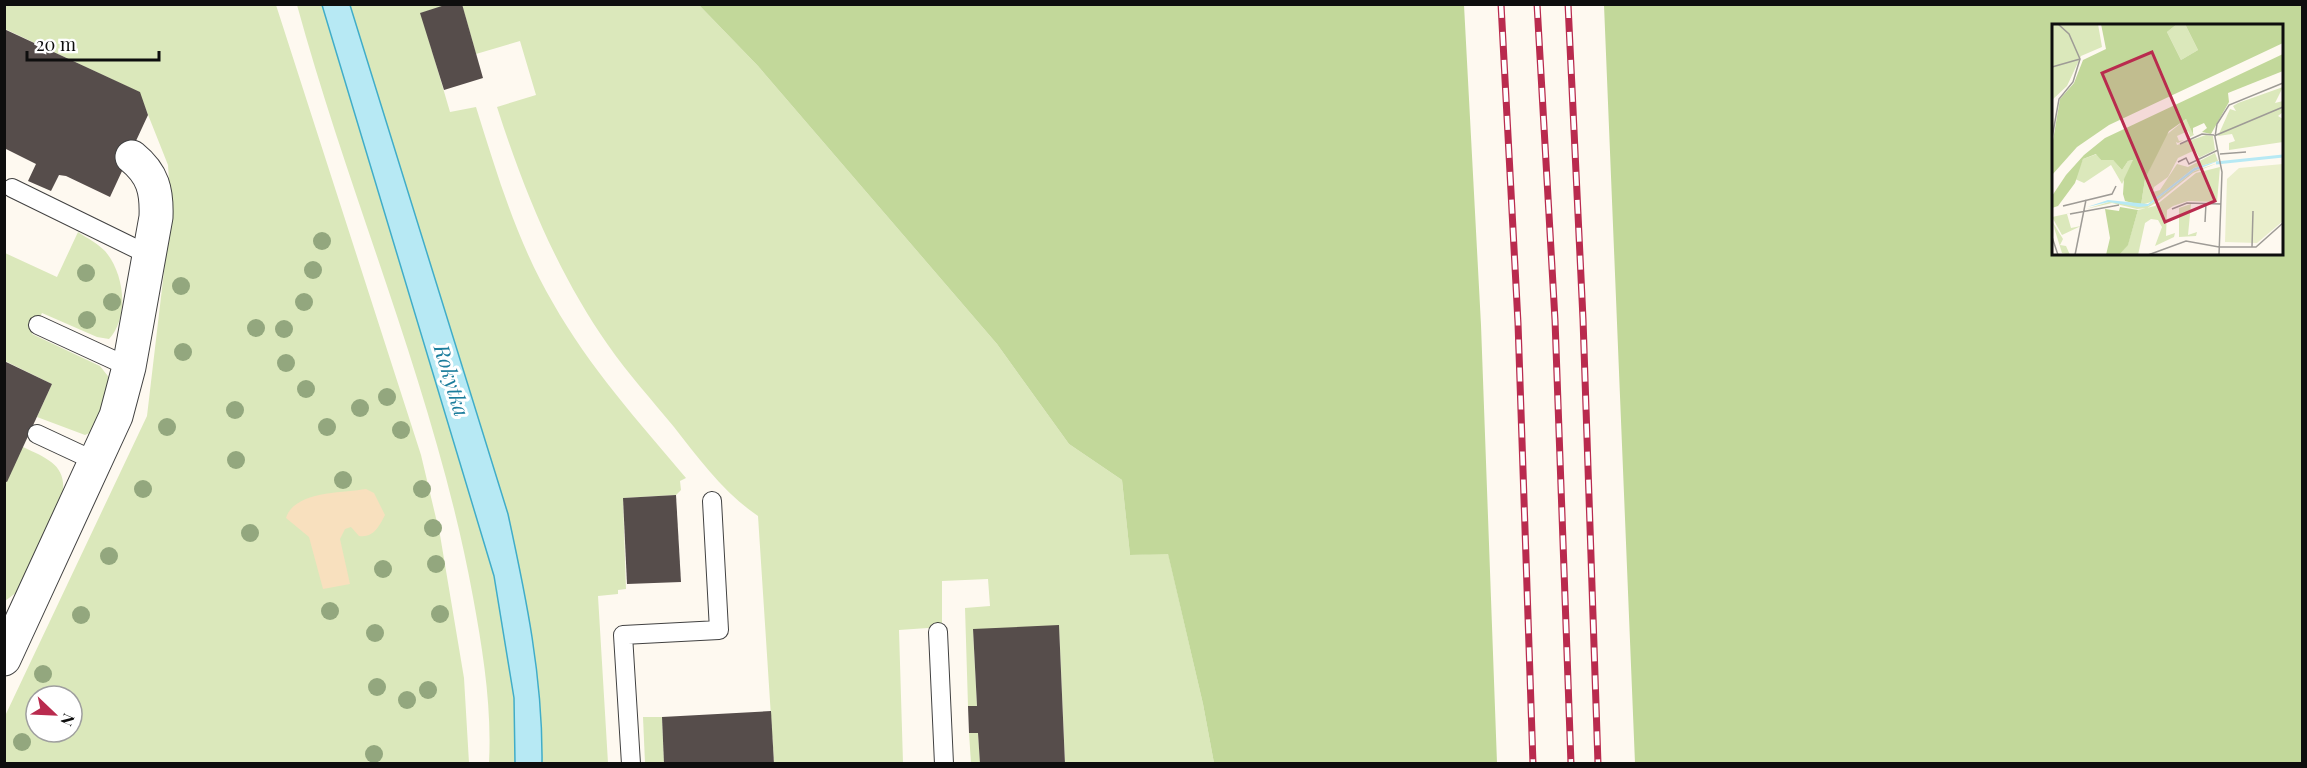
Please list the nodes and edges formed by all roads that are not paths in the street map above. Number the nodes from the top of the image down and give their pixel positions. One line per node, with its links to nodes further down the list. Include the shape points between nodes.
1 (132, 157): 3 (street, via 154,186 156,217)
2 (12, 188): 3 (lane)
3 (149, 255): 5 (street)
4 (38, 325): 5 (lane)
5 (129, 367): 7 (street, via 116,416)
6 (37, 434): 7 (lane)
7 (97, 462): 10 (street)
8 (712, 501): 11 (lane, via 719,630 623,635)
9 (938, 632): 12 (lane)
10 (8, 642)
11 (631, 764)
12 (944, 764)

